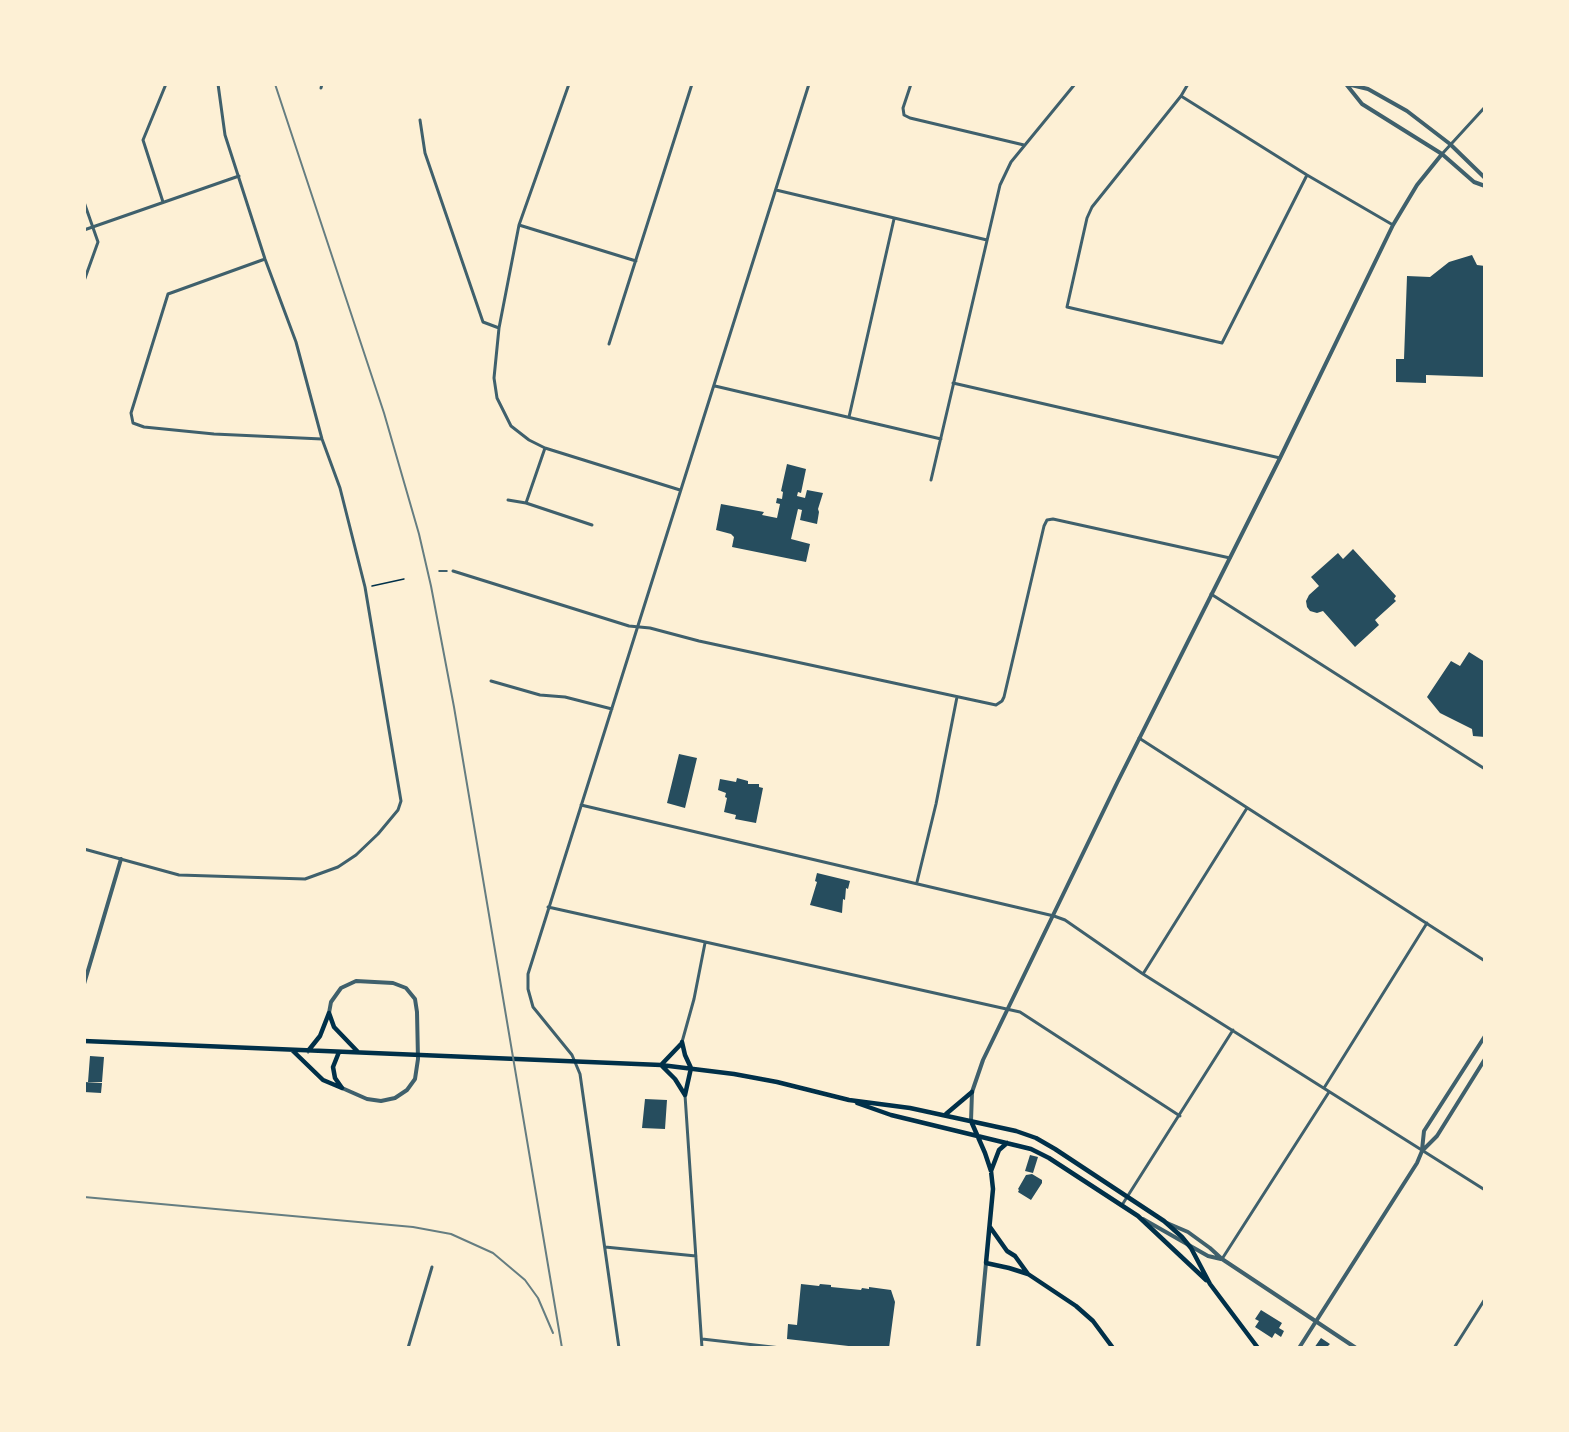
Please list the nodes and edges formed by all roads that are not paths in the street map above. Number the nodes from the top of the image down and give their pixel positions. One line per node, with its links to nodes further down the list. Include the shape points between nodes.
1 (166, 84): 22 (street, via 143,140)
2 (218, 84): 17 (street, via 225,135)
3 (569, 84): 24 (street)
4 (692, 84): 30 (street)
5 (809, 84): 20 (street)
6 (911, 84): 14 (street, via 904,115)
7 (1075, 84): 14 (street)
8 (1188, 84): 10 (street)
9 (1346, 84): 13 (street, via 1368,89 1388,100); 15 (street, via 1362,104)
10 (1181, 96): 16 (street); 16 (street, via 1092,207 1067,307 1222,344)
11 (1485, 107): 13 (street)
12 (420, 120): 32 (street, via 425,153 483,322)
13 (1450, 144): 15 (street); 18 (street)
14 (1024, 146): 28 (street, via 1000,185)
15 (1442, 154): 19 (street, via 1474,182); 25 (street, via 1417,184)
16 (1307, 175): 25 (street)
17 (239, 176): 22 (street); 29 (street)
18 (1485, 178)
19 (1485, 186)
20 (776, 190): 23 (street); 35 (street)
21 (84, 202): 26 (street)
22 (163, 202): 26 (street)
23 (894, 219): 28 (street); 36 (street)
24 (519, 225): 30 (street); 32 (street)
25 (1393, 225): 40 (street)
26 (93, 226): 27 (street); 31 (street, via 98,242)
27 (84, 230)
28 (987, 240): 34 (street)
29 (265, 259): 37 (street, via 296,342); 37 (street, via 168,294 131,413 133,423 214,434)
30 (636, 261): 33 (street)
31 (84, 281)
32 (499, 328): 39 (street, via 494,378 501,408 512,426)
33 (609, 344)
34 (953, 383): 38 (street); 40 (street)
35 (715, 386): 36 (street); 42 (street)
36 (849, 417): 38 (street)
37 (322, 439): 58 (street, via 340,489 365,587 401,801 398,810 356,855 338,867 304,879 178,875)
38 (941, 439): 41 (street)
39 (545, 448): 42 (street); 44 (street)
40 (1280, 458): 46 (street)
41 (931, 480)
42 (680, 490): 49 (street)
43 (508, 500): 44 (street)
44 (526, 503): 45 (street)
45 (592, 525)
46 (1230, 558): 48 (street); 51 (street, via 1047,520 1000,703)
47 (453, 571): 49 (street)
48 (1211, 594): 53 (street); 54 (street)
49 (638, 627): 51 (street); 52 (street)
50 (491, 681): 52 (street)
51 (957, 697): 59 (street)
52 (612, 709): 55 (street)
53 (1139, 738): 56 (street); 61 (street)
54 (1485, 769)
55 (581, 805): 59 (street); 60 (street)
56 (1247, 808): 62 (street); 65 (street)
57 (84, 849): 58 (street)
58 (121, 859): 66 (street)
59 (916, 882): 61 (street)
60 (548, 907): 63 (street); 99 (street, via 528,974 528,989 533,1008 572,1055 580,1074)
61 (1054, 916): 65 (street); 67 (street)
62 (1427, 923): 64 (street); 81 (street)
63 (705, 943): 67 (street); 72 (street)
64 (1485, 961)
65 (1143, 974): 69 (street)
66 (84, 984)
67 (1007, 1009): 82 (street); 87 (street, via 1020,1012)
68 (329, 1013): 74 (main road, via 320,1036); 76 (main road, via 339,1034); 80 (street, via 341,988 356,981 393,983 406,988 415,999 418,1059 415,1078 407,1090 381,1101)
69 (1233, 1030): 81 (street); 87 (street)
70 (1485, 1036): 91 (street, via 1424,1131)
71 (84, 1041): 73 (main road)
72 (682, 1042): 78 (main road); 79 (main road)
73 (292, 1050): 74 (main road); 80 (main road, via 323,1080)
74 (308, 1051): 75 (main road)
75 (339, 1052): 76 (main road); 80 (main road, via 333,1067)
76 (358, 1052): 78 (main road)
77 (1485, 1059): 91 (street, via 1437,1136)
78 (661, 1065): 79 (main road); 84 (main road)
79 (691, 1068): 84 (main road); 85 (main road, via 777,1082)
80 (342, 1088)
81 (1324, 1088): 83 (street)
82 (972, 1092): 86 (main road); 88 (street)
83 (1329, 1092): 91 (street); 102 (street)
84 (685, 1095): 101 (street)
85 (849, 1100): 86 (main road); 89 (main road, via 891,1115)
86 (946, 1114): 88 (main road)
87 (1180, 1116): 94 (street)
88 (971, 1121): 89 (main road); 94 (main road, via 1036,1138)
89 (978, 1136): 90 (main road); 92 (main road)
90 (1007, 1143): 92 (main road, via 999,1150); 95 (main road, via 1049,1158)
91 (1422, 1151): 93 (street); 108 (street)
92 (991, 1170): 98 (main road)
93 (1485, 1190)
94 (1126, 1198): 95 (street); 97 (main road)
95 (1122, 1205): 96 (main road)
96 (1138, 1216): 100 (street); 106 (main road)
97 (1164, 1221): 100 (main road); 102 (street, via 1188,1232)
98 (990, 1227): 103 (main road); 105 (main road)
99 (604, 1247): 101 (street); 111 (street)
100 (1191, 1248): 102 (street); 106 (main road)
101 (696, 1256): 109 (street)
102 (1222, 1259): 108 (street)
103 (986, 1263): 105 (main road); 114 (street)
104 (432, 1268): 110 (street)
105 (1028, 1274): 115 (main road, via 1084,1312)
106 (1210, 1284): 116 (main road)
107 (1485, 1299): 119 (street)
108 (1316, 1322): 117 (street); 118 (street)
109 (702, 1340): 112 (street); 113 (street)
110 (408, 1348)
111 (619, 1348)
112 (702, 1348)
113 (781, 1348)
114 (978, 1348)
115 (1113, 1348)
116 (1258, 1348)
117 (1299, 1348)
118 (1356, 1348)
119 (1454, 1348)

